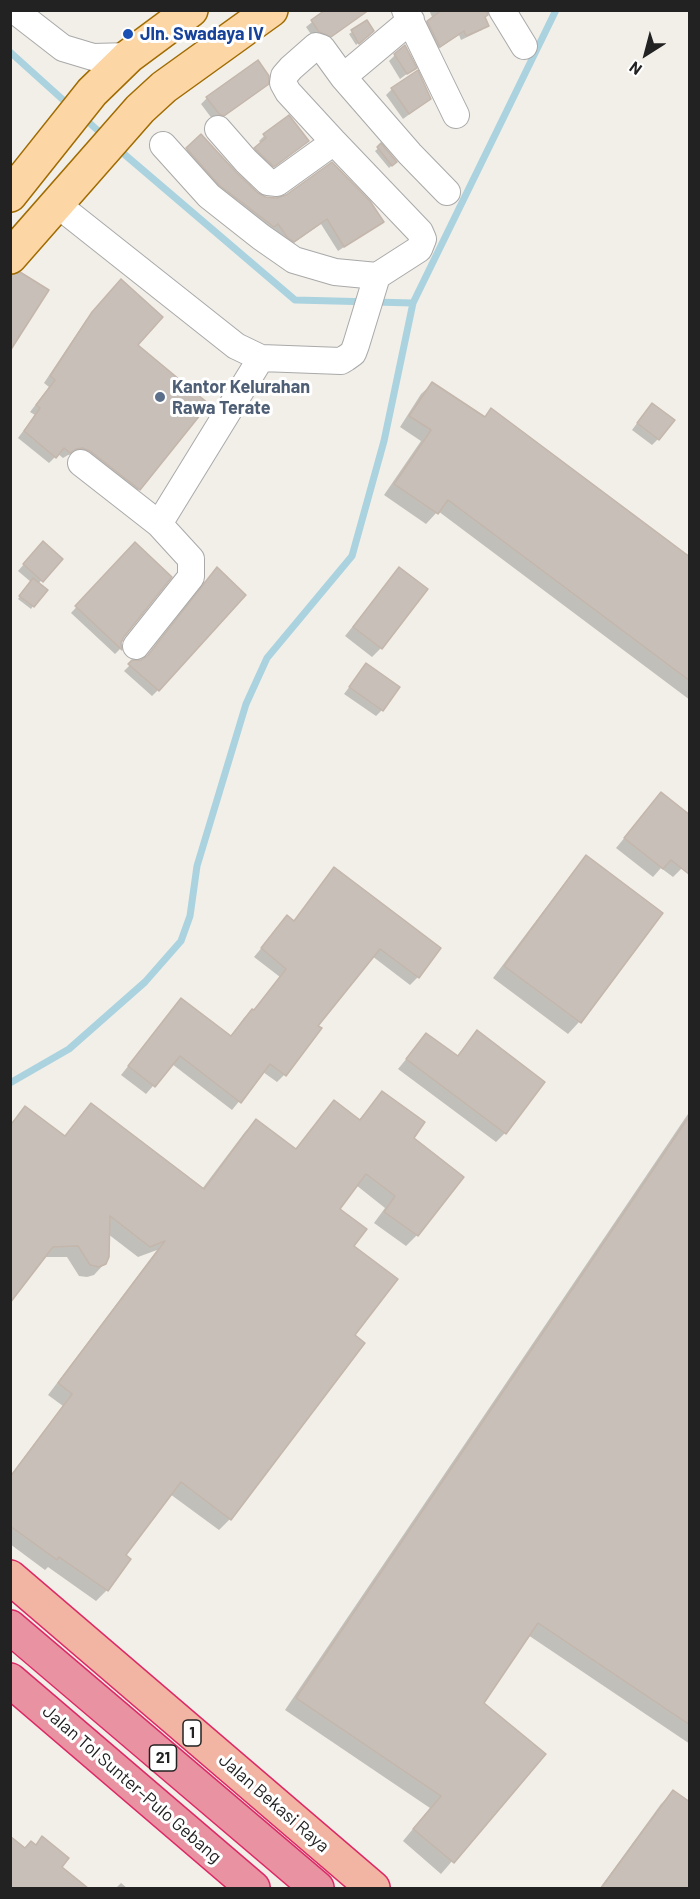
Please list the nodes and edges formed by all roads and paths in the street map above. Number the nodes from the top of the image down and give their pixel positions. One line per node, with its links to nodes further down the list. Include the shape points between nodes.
1 (14, 10): 7 (street, via 63,48 93,57)
2 (191, 10): 7 (main road)
3 (271, 10): 9 (main road)
4 (502, 10): 6 (street)
5 (408, 15): 8 (street); 10 (street)
6 (524, 46)
7 (129, 56): 9 (main road); 15 (main road, via 92,92)
8 (343, 78): 12 (street, via 322,48 316,46 291,68 283,83); 14 (street)
9 (164, 87): 16 (main road)
10 (456, 115)
11 (219, 129): 12 (street, via 268,182 277,183)
12 (334, 142): 18 (street, via 423,239 419,249)
13 (163, 145): 18 (street, via 210,196 294,260)
14 (447, 192)
15 (10, 195)
16 (65, 196): 17 (main road); 19 (street, via 236,346)
17 (10, 257)
18 (376, 283): 19 (street, via 353,353 341,361)
19 (261, 358): 21 (street)
20 (81, 463): 21 (street)
21 (159, 524): 22 (street, via 191,559 191,577)
22 (136, 646)
23 (10, 1577): 30 (highway, Jalan Bekasi Raya / 1)
24 (10, 1627): 29 (highway, 21)
25 (10, 1680): 28 (highway, Jalan Tol Sunter–Pulo Gebang / 21)
26 (10, 1702): 27 (highway)
27 (237, 1888)
28 (253, 1888)
29 (317, 1888)
30 (373, 1888)

